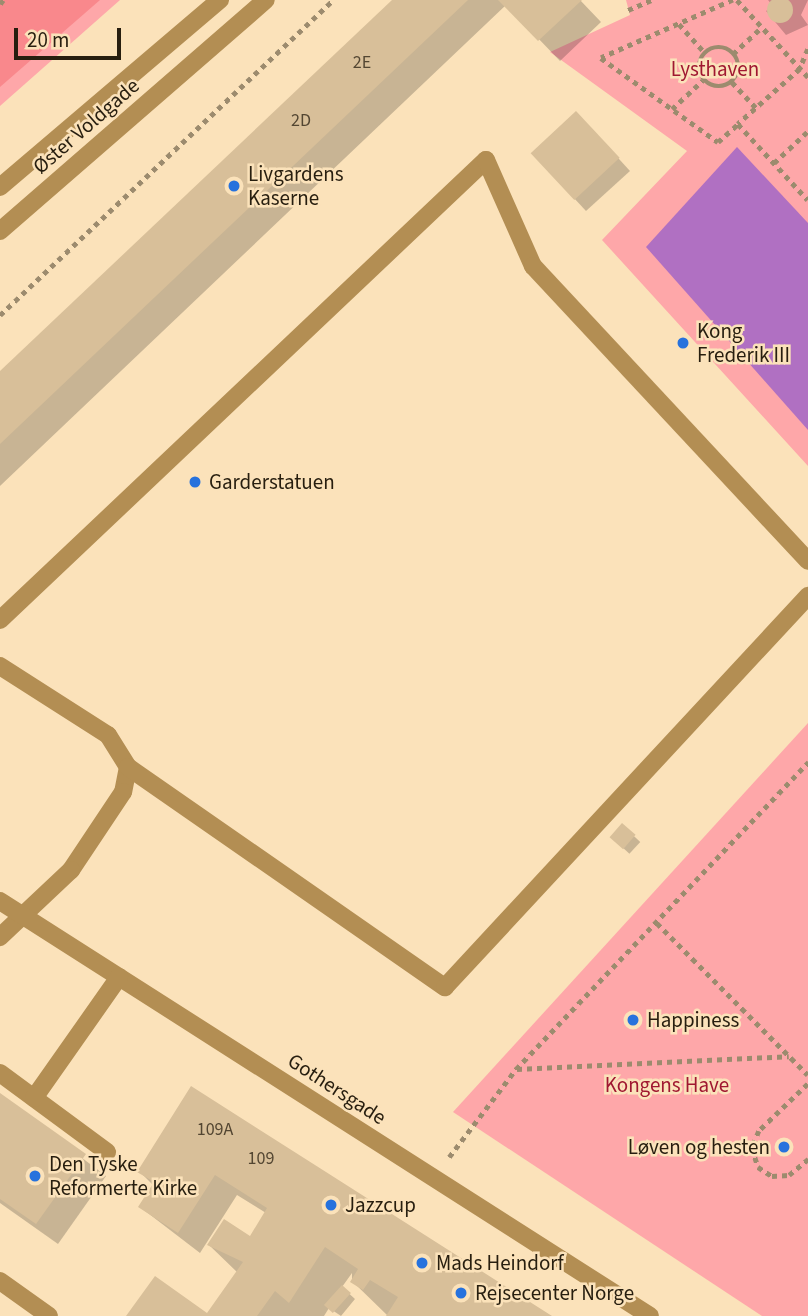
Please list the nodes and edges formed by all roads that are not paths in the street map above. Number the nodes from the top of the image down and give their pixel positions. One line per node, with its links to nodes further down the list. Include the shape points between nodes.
1 (220, 0): 3 (street, Øster Voldgade)
2 (266, 0): 4 (street, Øster Voldgade)
3 (0, 187)
4 (0, 231)
5 (808, 561): 7 (street, via 533,266 486,160)
6 (808, 596): 9 (street, via 444,987)
7 (0, 620)
8 (0, 666): 9 (street, via 108,735)
9 (128, 767): 11 (street, via 123,792 71,870)
10 (0, 901): 11 (street, Gothersgade)
11 (23, 916): 12 (street); 13 (street, Gothersgade)
12 (0, 937)
13 (119, 977): 15 (street); 19 (street, Gothersgade)
14 (0, 1073): 15 (street)
15 (34, 1098): 16 (street)
16 (107, 1152)
17 (0, 1281): 18 (street)
18 (49, 1316)
19 (650, 1316)

